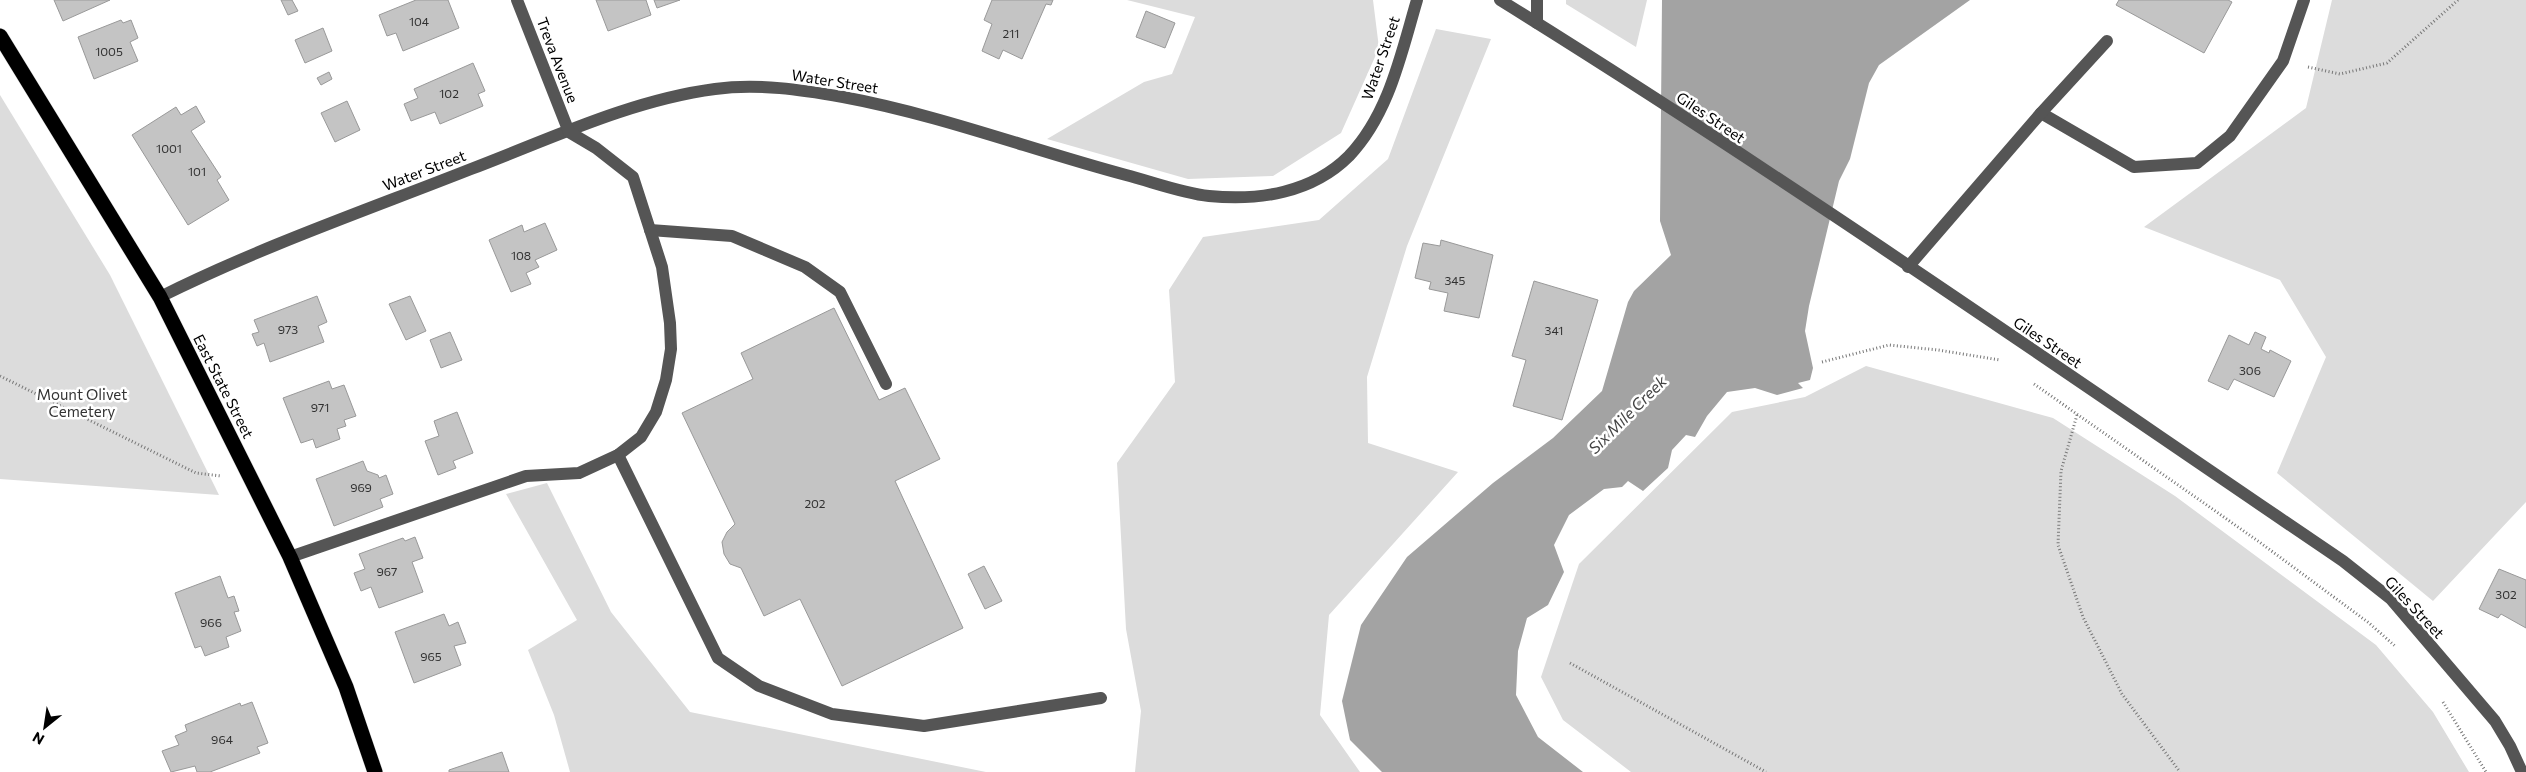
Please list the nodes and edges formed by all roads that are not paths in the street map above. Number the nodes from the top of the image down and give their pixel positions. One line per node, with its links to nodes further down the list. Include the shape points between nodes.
1 (517, 0): 10 (street, Treva Avenue)
2 (1417, 0): 10 (street, Water Street, via 1388,96 1373,124 1350,155 1328,174 1276,195 1207,196 897,107 814,92 762,87 714,89 635,107)
3 (1500, 0): 6 (street, Giles Street)
4 (1537, 0): 6 (street)
5 (2304, 0): 9 (street, via 2283,62 2230,136 2197,163 2134,167)
6 (1537, 23): 12 (street, Giles Street)
7 (0, 36): 13 (highway, East State Street)
8 (2107, 41): 9 (street)
9 (2041, 113): 12 (street)
10 (569, 132): 11 (street, via 633,177); 13 (street, Water Street, via 248,256)
11 (650, 230): 14 (street, via 732,236 805,267 840,292); 15 (street, via 662,267 671,349 656,412 641,437)
12 (1908, 267): 19 (street, Giles Street, via 2343,561 2391,599 2495,721)
13 (160, 297): 16 (highway, East State Street)
14 (886, 384)
15 (618, 455): 16 (street, via 579,473 526,476); 17 (street, via 718,658 759,686 832,714 924,726)
16 (290, 557): 18 (highway, East State Street, via 346,687)
17 (1101, 698)
18 (375, 772)
19 (2522, 772)

